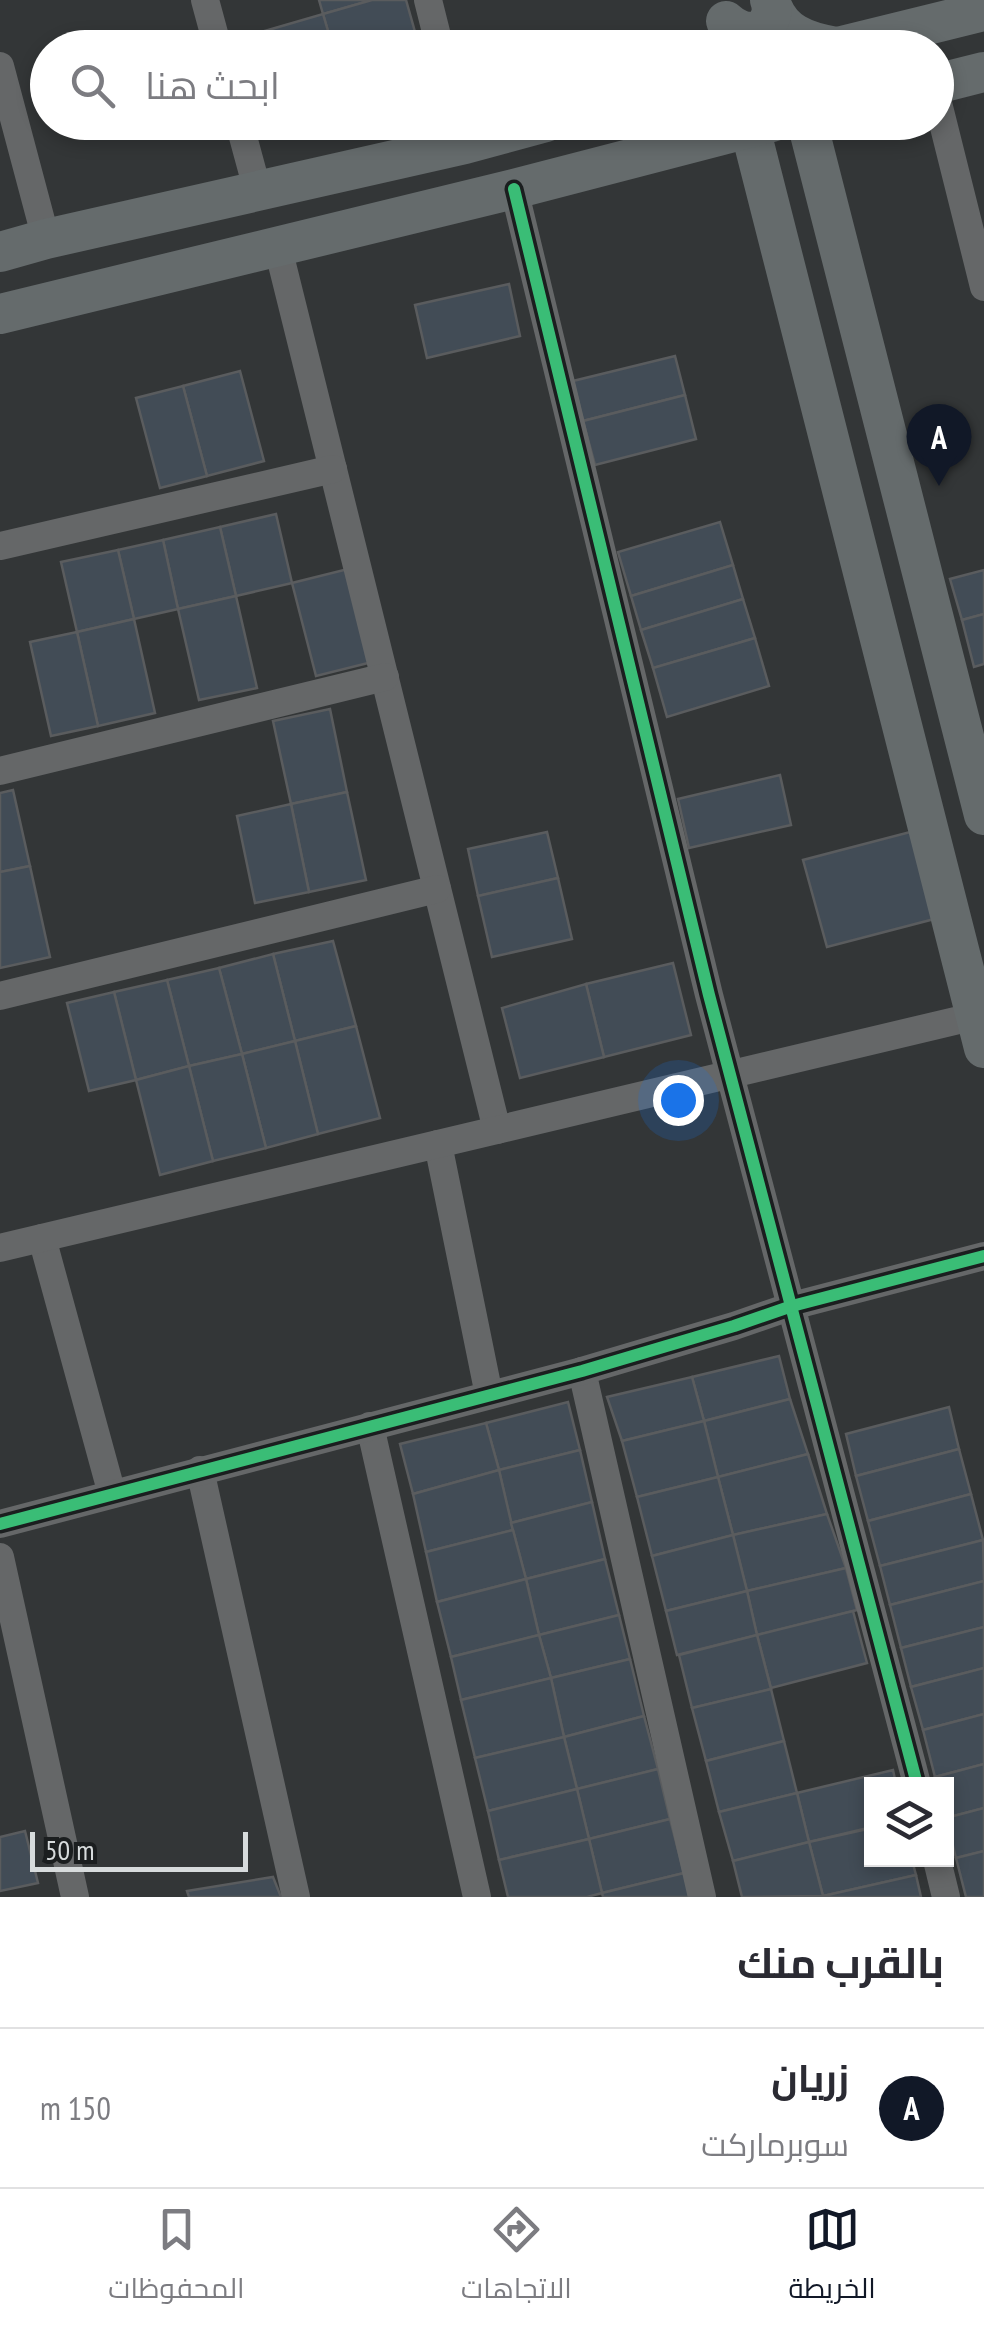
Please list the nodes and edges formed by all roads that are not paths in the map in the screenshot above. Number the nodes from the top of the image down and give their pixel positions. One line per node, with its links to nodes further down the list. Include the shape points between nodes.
1 (205, 0): 5 (street)
2 (428, 0): 6 (street)
3 (771, 4): 7 (street, via 772,18); 8 (street)
4 (984, 11): 9 (street)
5 (213, 30)
6 (436, 30)
7 (759, 30)
8 (791, 30)
9 (905, 30)
10 (0, 66): 23 (street)
11 (984, 72): 12 (street)
12 (954, 80)
13 (244, 140): 21 (street)
14 (438, 140): 21 (street)
15 (703, 140): 20 (street)
16 (762, 140): 22 (street)
17 (812, 140): 19 (street)
18 (947, 140): 26 (street)
19 (822, 178): 22 (street, via 813,158 786,152 766,170); 31 (street)
20 (514, 189): 24 (street); 38 (street)
21 (258, 192): 23 (street)
22 (766, 192): 34 (street)
23 (46, 239): 25 (street)
24 (278, 248): 27 (street); 28 (street)
25 (0, 252)
26 (984, 287)
27 (0, 314)
28 (333, 468): 29 (street); 30 (street)
29 (0, 546)
30 (385, 677): 32 (street); 35 (street)
31 (974, 732): 33 (street)
32 (0, 771)
33 (981, 805): 34 (street)
34 (923, 809): 37 (street)
35 (437, 889): 36 (street); 39 (street)
36 (0, 996)
37 (980, 1032): 38 (street)
38 (730, 1074): 39 (street); 44 (street)
39 (497, 1130): 40 (street)
40 (438, 1144): 41 (street); 46 (street)
41 (42, 1238): 42 (street); 49 (street)
42 (0, 1248)
43 (984, 1256): 44 (street)
44 (792, 1306): 45 (street); 52 (street)
45 (582, 1371): 46 (street); 57 (street)
46 (490, 1395): 47 (street)
47 (370, 1426): 48 (street); 56 (street)
48 (200, 1470): 49 (street); 55 (street)
49 (112, 1494): 50 (street)
50 (0, 1524)
51 (0, 1557): 54 (street)
52 (915, 1777)
53 (938, 1867): 58 (street)
54 (75, 1897)
55 (296, 1897)
56 (477, 1897)
57 (702, 1897)
58 (946, 1897)

